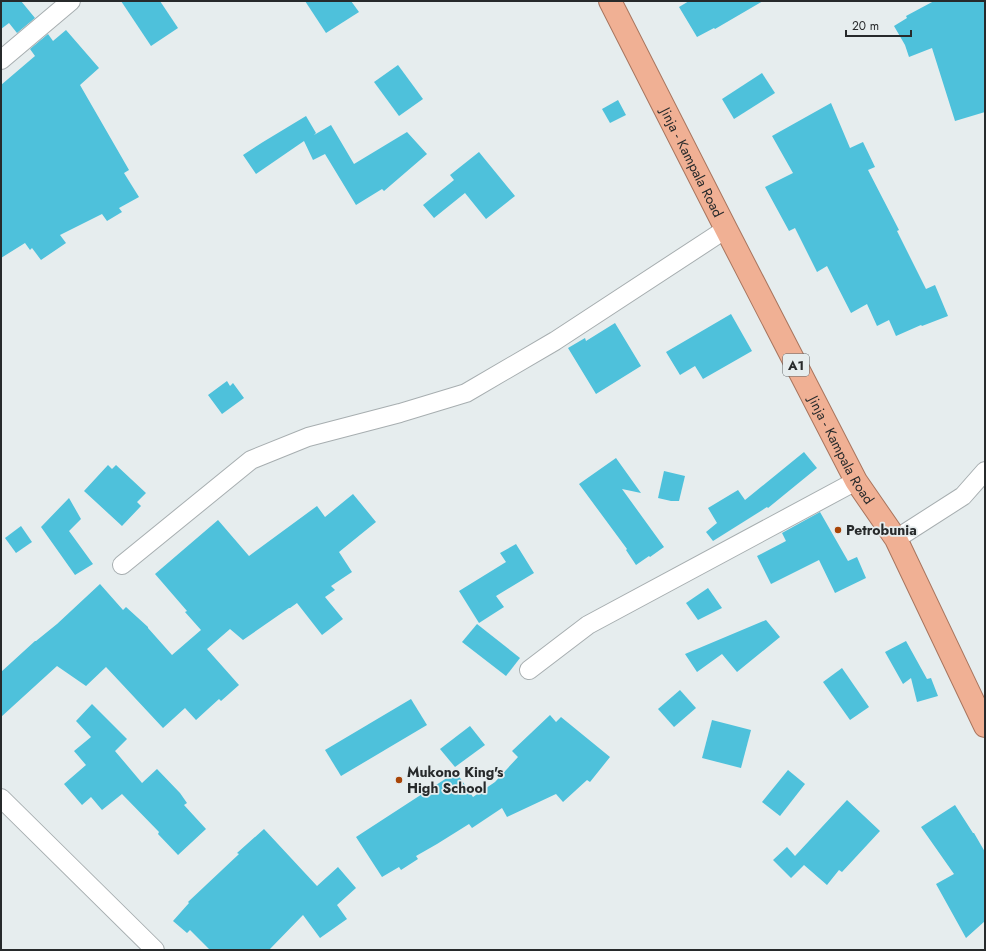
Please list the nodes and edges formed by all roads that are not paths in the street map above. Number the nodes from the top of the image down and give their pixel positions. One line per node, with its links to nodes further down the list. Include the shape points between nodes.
1 (72, 1): 3 (street)
2 (610, 1): 4 (highway, Jinja - Kampala Road / A1)
3 (1, 60)
4 (726, 229): 6 (highway, Jinja - Kampala Road / A1); 8 (street, via 555,340 466,393 308,437 251,460)
5 (985, 472): 7 (street, via 963,496)
6 (856, 481): 7 (highway, Jinja - Kampala Road / A1); 9 (street, via 588,625)
7 (896, 538): 10 (highway, Jinja - Kampala Road / A1)
8 (122, 565)
9 (529, 670)
10 (985, 726)
11 (1, 798): 12 (street)
12 (155, 950)

